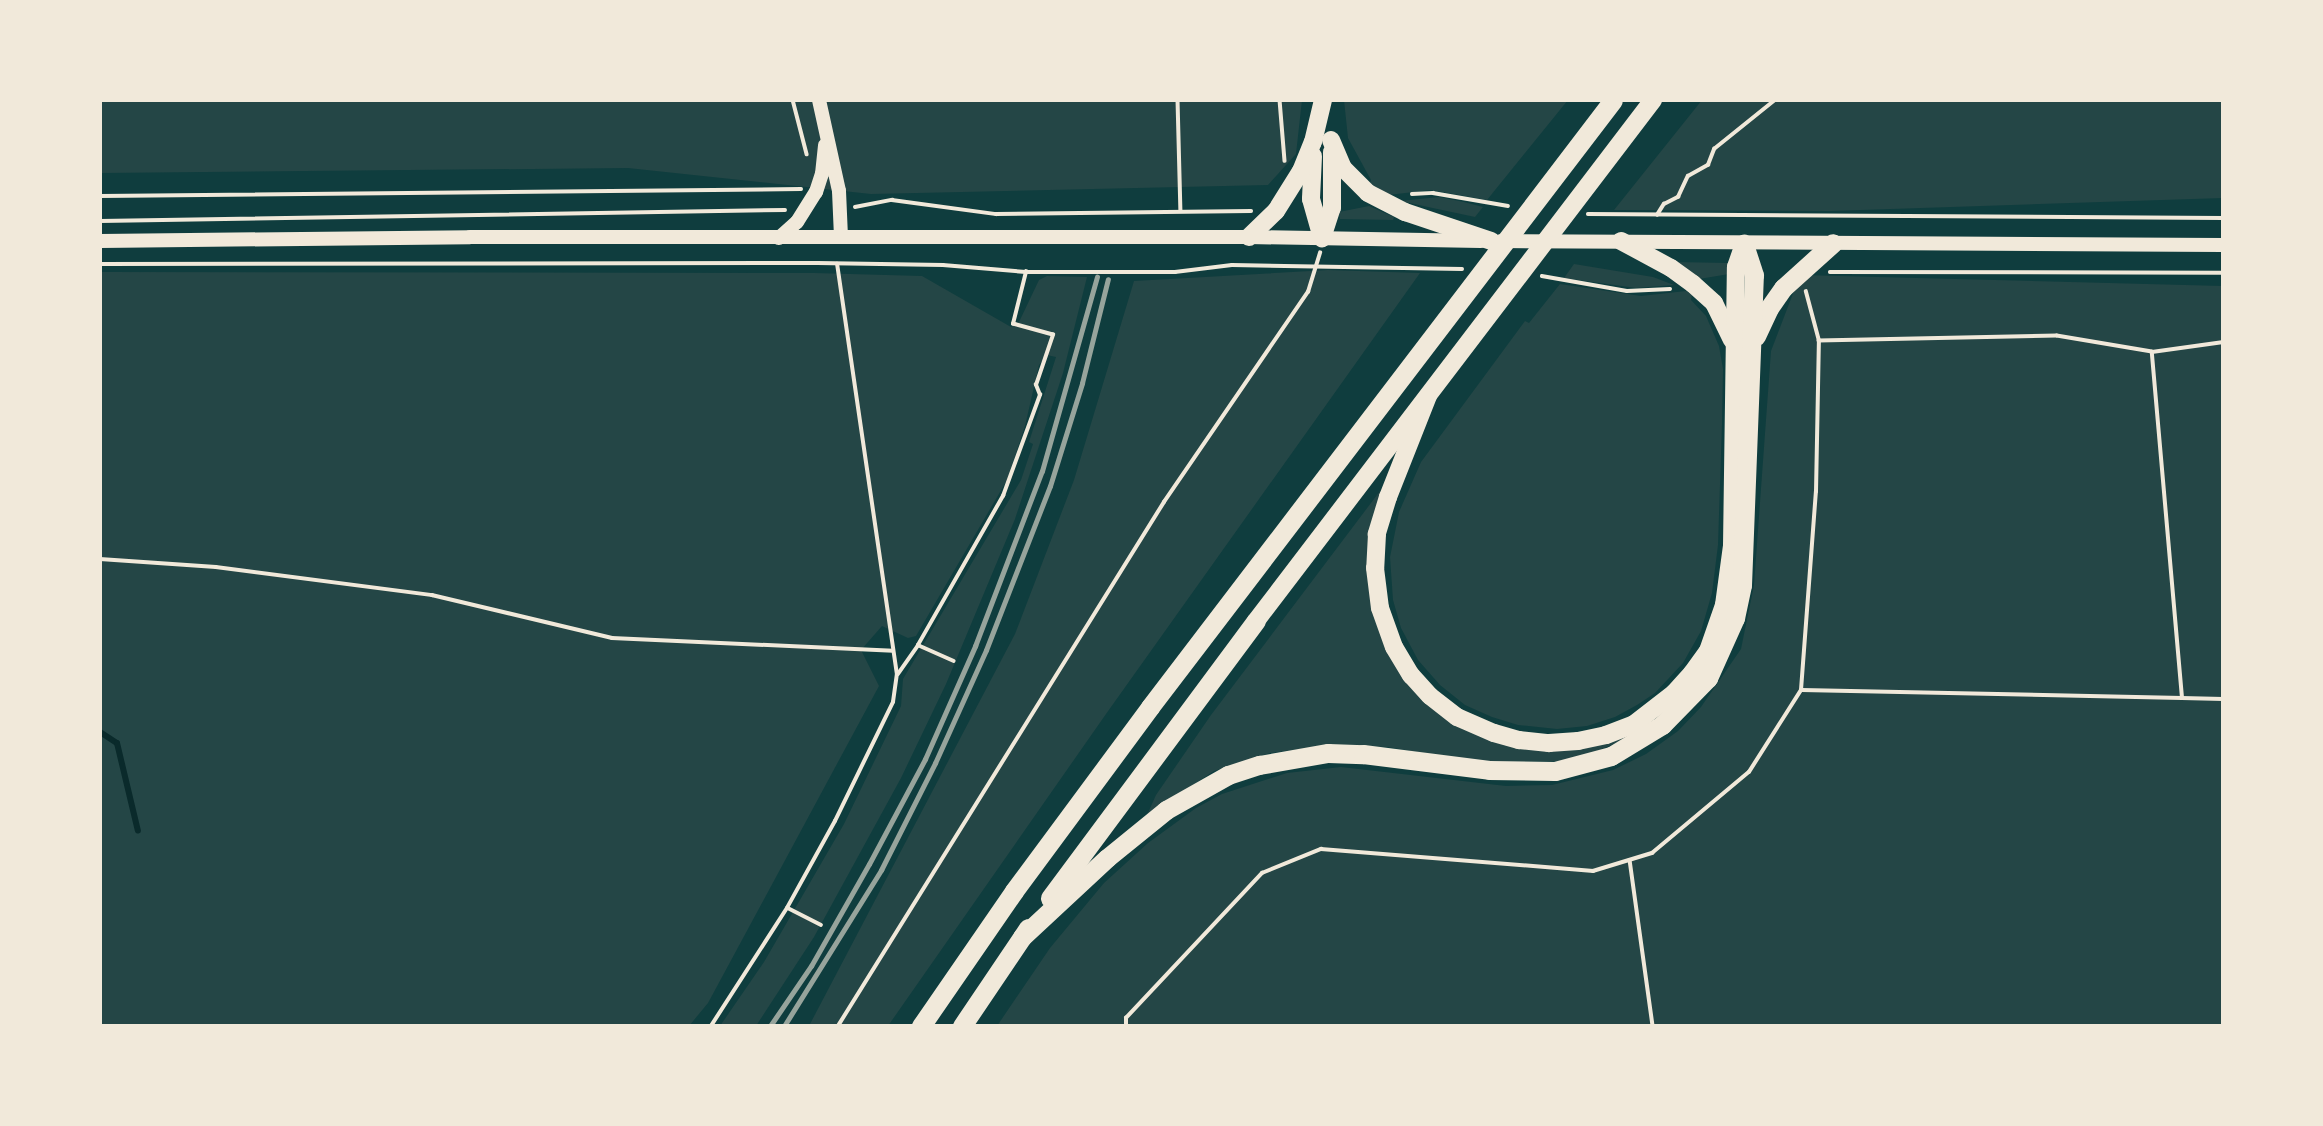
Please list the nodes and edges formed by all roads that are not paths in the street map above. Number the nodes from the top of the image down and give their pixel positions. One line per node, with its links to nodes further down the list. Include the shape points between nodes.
1 (819, 100): 5 (main road)
2 (1324, 100): 6 (highway)
3 (1613, 100): 21 (highway, via 1142,718)
4 (1653, 100): 18 (highway, via 1581,205)
5 (827, 129): 7 (main road, via 816,192 797,222); 8 (main road)
6 (1322, 141): 9 (highway, via 1276,211); 10 (highway, via 1311,199); 13 (highway, via 1350,177 1380,200)
7 (779, 237): 8 (main road); 11 (main road)
8 (841, 237): 9 (main road)
9 (1249, 237): 10 (main road)
10 (1322, 237): 13 (main road)
11 (100, 241)
12 (1621, 241): 13 (main road); 15 (main road); 17 (highway, via 1693,284 1714,303)
13 (1491, 242)
14 (1833, 243): 15 (main road); 16 (main road); 17 (highway, via 1783,288)
15 (1744, 244): 17 (highway, via 1755,275)
16 (2223, 245)
17 (1745, 351): 18 (highway, via 1732,547 1724,605 1708,651 1692,673 1634,724 1578,741 1519,740 1474,726 1430,696 1394,647 1380,608 1377,534); 20 (highway, via 1745,539 1735,618 1708,678 1662,725 1611,756 1555,771 1489,770 1340,753 1258,765 1228,775 1166,810)
18 (1428, 396): 19 (highway)
19 (1256, 621): 20 (highway)
20 (1021, 937): 22 (highway)
21 (921, 1026)
22 (962, 1026)

